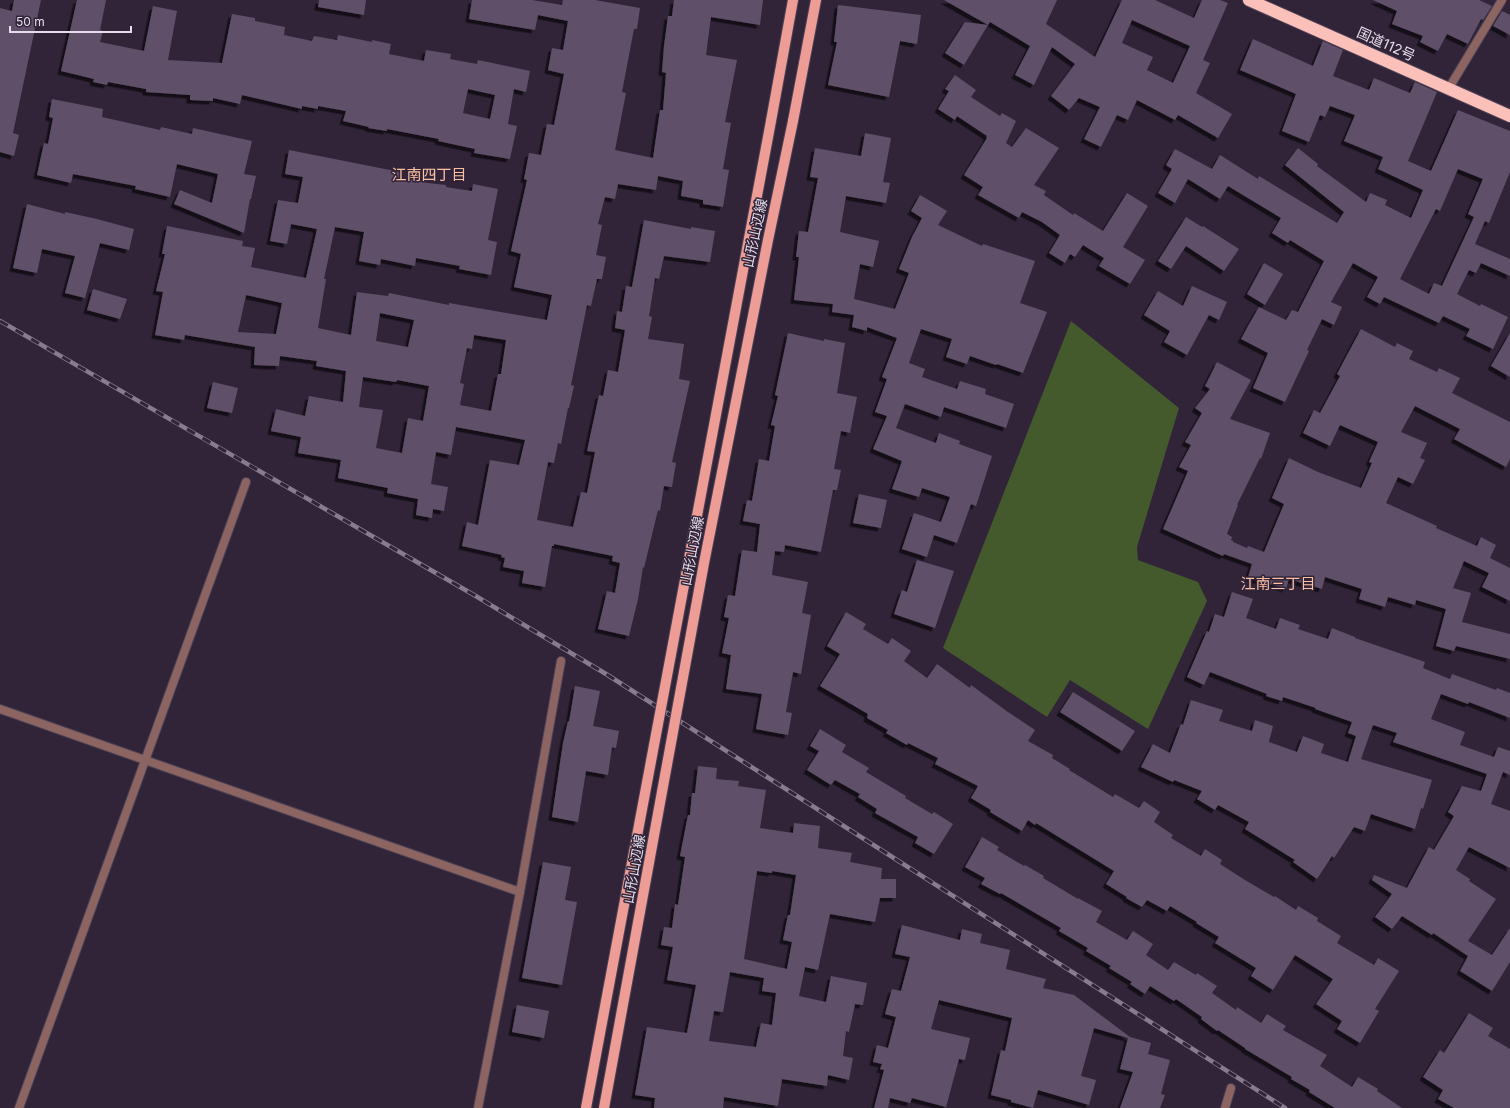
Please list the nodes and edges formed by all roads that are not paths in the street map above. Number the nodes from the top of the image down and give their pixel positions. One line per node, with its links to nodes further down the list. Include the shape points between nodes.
1 (793, 0): 15 (main road, 山形山辺線, bridge)
2 (816, 0): 16 (main road, 山形山辺線, bridge, via 703,571)
3 (1250, 0): 5 (highway, 国道112号)
4 (1502, 0): 5 (street)
5 (1449, 88): 6 (highway, 国道112号)
6 (1510, 116)
7 (246, 482): 10 (street)
8 (561, 661): 11 (street)
9 (0, 708): 10 (street)
10 (144, 760): 11 (street); 13 (street)
11 (520, 892): 14 (street)
12 (1231, 1088): 17 (street)
13 (19, 1108)
14 (478, 1108)
15 (586, 1108)
16 (604, 1108)
17 (1225, 1108)

